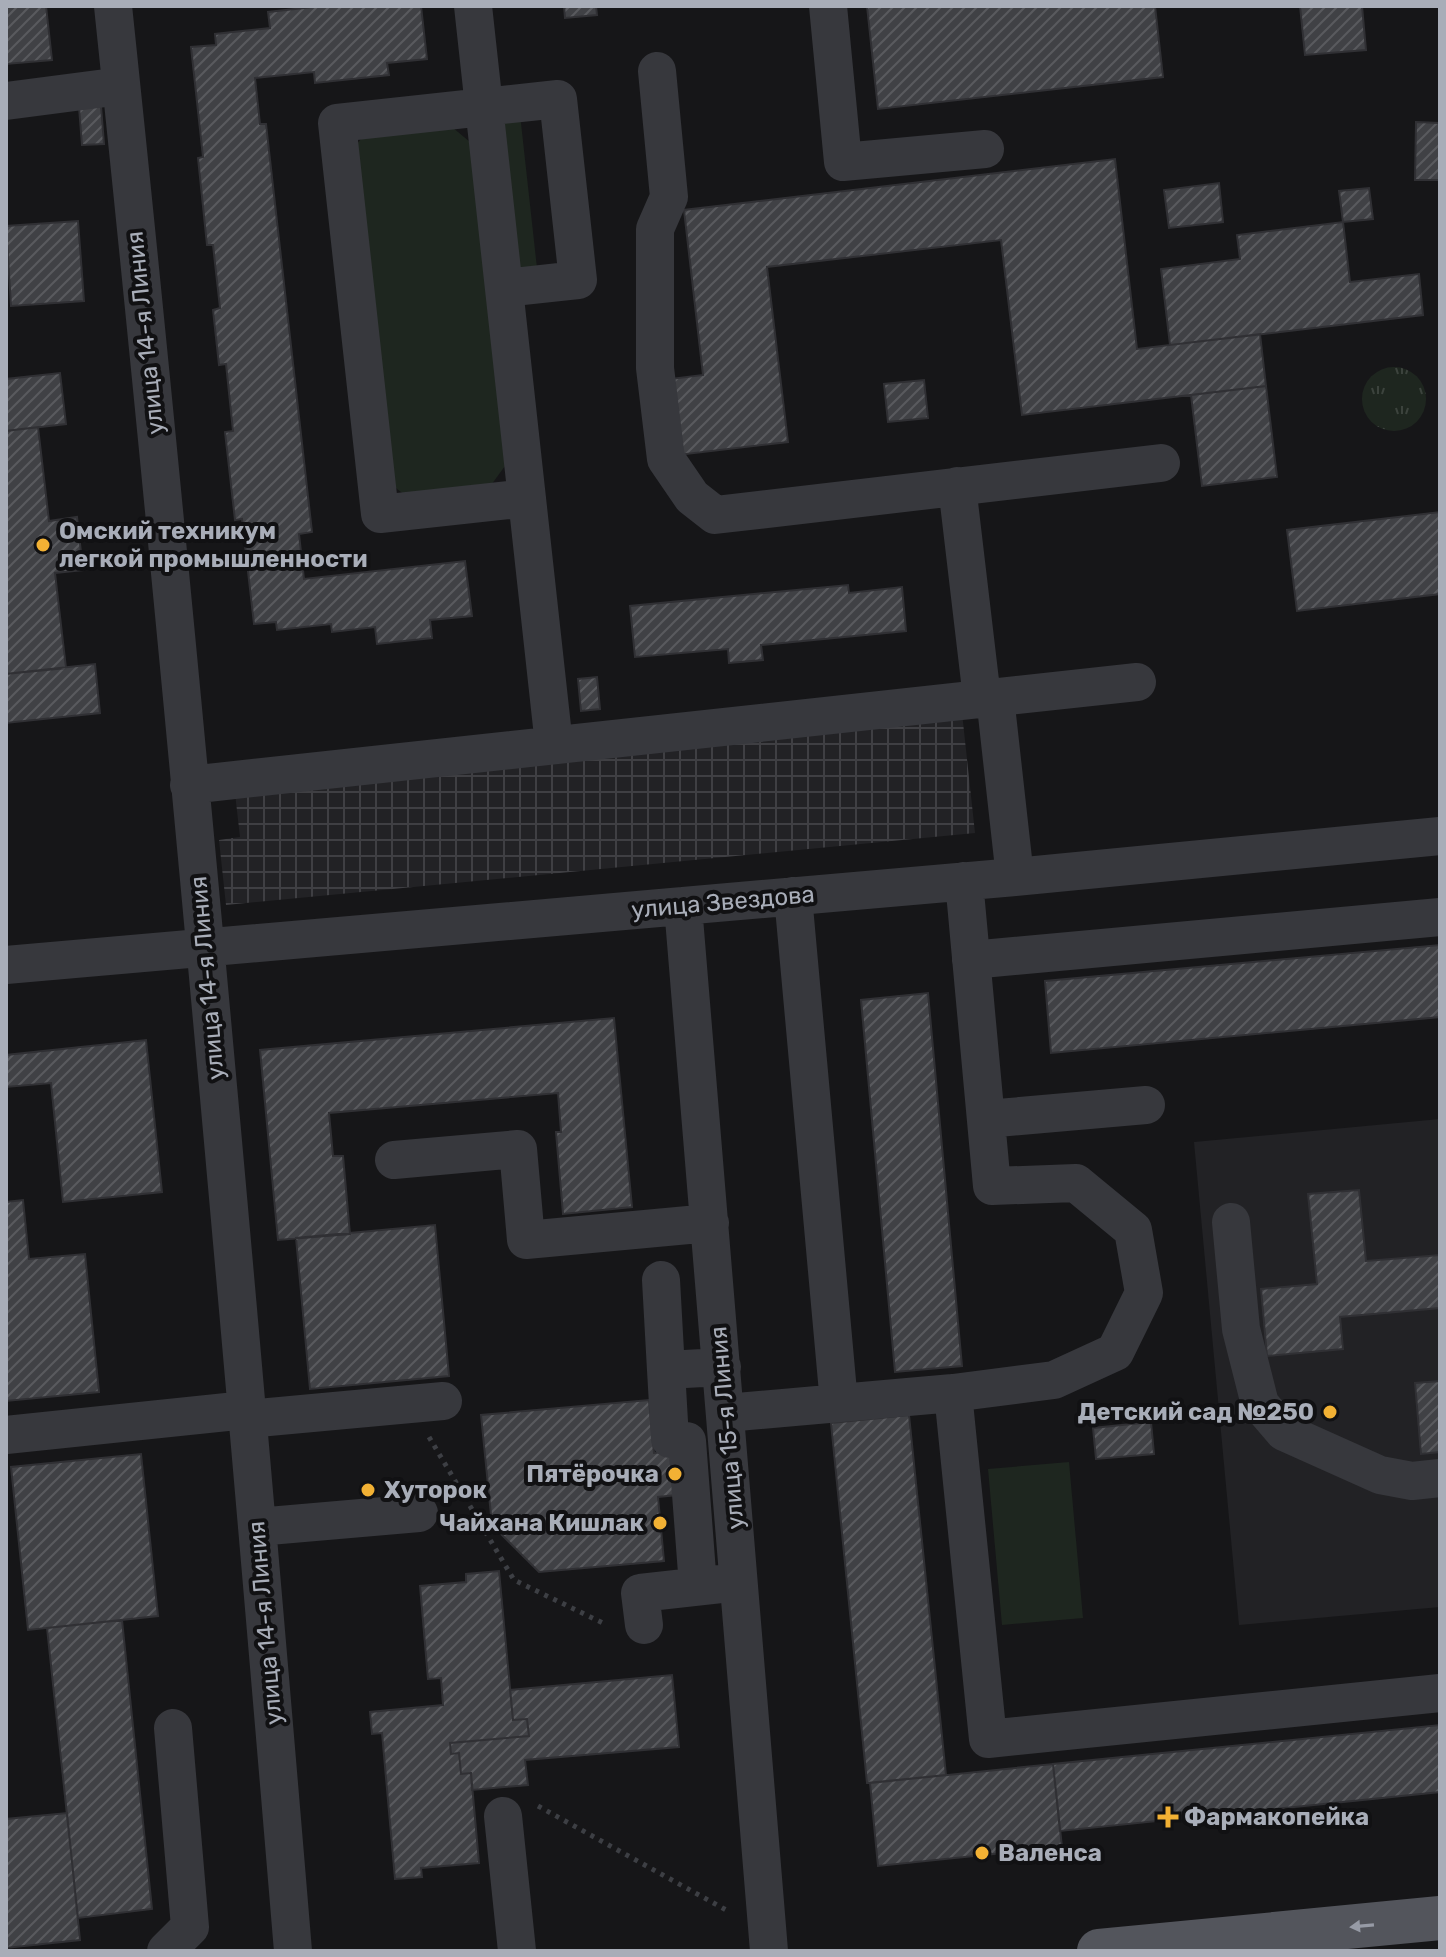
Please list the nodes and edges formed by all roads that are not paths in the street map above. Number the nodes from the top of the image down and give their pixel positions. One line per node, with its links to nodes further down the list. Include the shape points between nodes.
1 (113, 6): 5 (street, улица 14-я Линия)
2 (473, 6): 7 (street)
3 (828, 6): 8 (street, via 843,162)
4 (657, 71): 11 (street, via 669,197 655,229 655,368 666,459 692,497 715,515)
5 (121, 86): 6 (street); 16 (street, улица 14-я Линия)
6 (6, 101)
7 (484, 107): 9 (street); 9 (street, via 558,99 578,280); 12 (street, via 337,123 380,514)
8 (985, 149)
9 (504, 288): 12 (street)
10 (1161, 463): 11 (street)
11 (957, 486): 14 (street)
12 (527, 498): 15 (street)
13 (1137, 682): 14 (street)
14 (989, 698): 15 (street); 18 (street)
15 (554, 745): 16 (street)
16 (189, 785): 23 (street, улица 14-я Линия)
17 (1440, 836): 18 (street, улица Звездова)
18 (1015, 877): 19 (street, улица Звездова)
19 (964, 881): 20 (street, улица Звездова); 24 (street)
20 (793, 896): 21 (street, улица Звездова); 36 (street)
21 (683, 906): 23 (street, улица Звездова); 30 (street, улица 15-я Линия)
22 (1440, 917): 24 (street)
23 (204, 948): 25 (street, улица Звездова); 38 (street, улица 14-я Линия)
24 (971, 960): 27 (street)
25 (6, 965)
26 (1146, 1105): 27 (street)
27 (986, 1119): 34 (street, via 992,1186 1076,1183 1133,1230 1144,1293 1115,1352 1054,1380)
28 (394, 1160): 30 (street, via 518,1149 526,1240)
29 (1231, 1222): 40 (street, via 1241,1329 1260,1404 1284,1432 1380,1475 1412,1481)
30 (710, 1223): 32 (street, улица 15-я Линия)
31 (661, 1280): 33 (street)
32 (722, 1367): 33 (street); 37 (street, улица 15-я Линия)
33 (666, 1370): 44 (street, via 670,1439 687,1441)
34 (953, 1393): 36 (street); 46 (street, via 988,1739)
35 (426, 1403): 38 (street)
36 (839, 1403): 37 (street)
37 (726, 1413): 43 (street, улица 15-я Линия)
38 (247, 1414): 39 (street); 42 (street, улица 14-я Линия)
39 (6, 1435)
40 (1440, 1478)
41 (419, 1513): 42 (street)
42 (257, 1527): 52 (street, улица 14-я Линия)
43 (739, 1582): 44 (street); 50 (street, улица 15-я Линия)
44 (698, 1586): 45 (street, via 640,1593)
45 (626, 1626)
46 (1440, 1693)
47 (173, 1728): 51 (street, via 190,1927)
48 (516, 1811): 53 (street)
49 (1440, 1918): 54 (main road, one-way to 54)
50 (769, 1942)
51 (166, 1951)
52 (293, 1951)
53 (517, 1951)
54 (1099, 1951)

